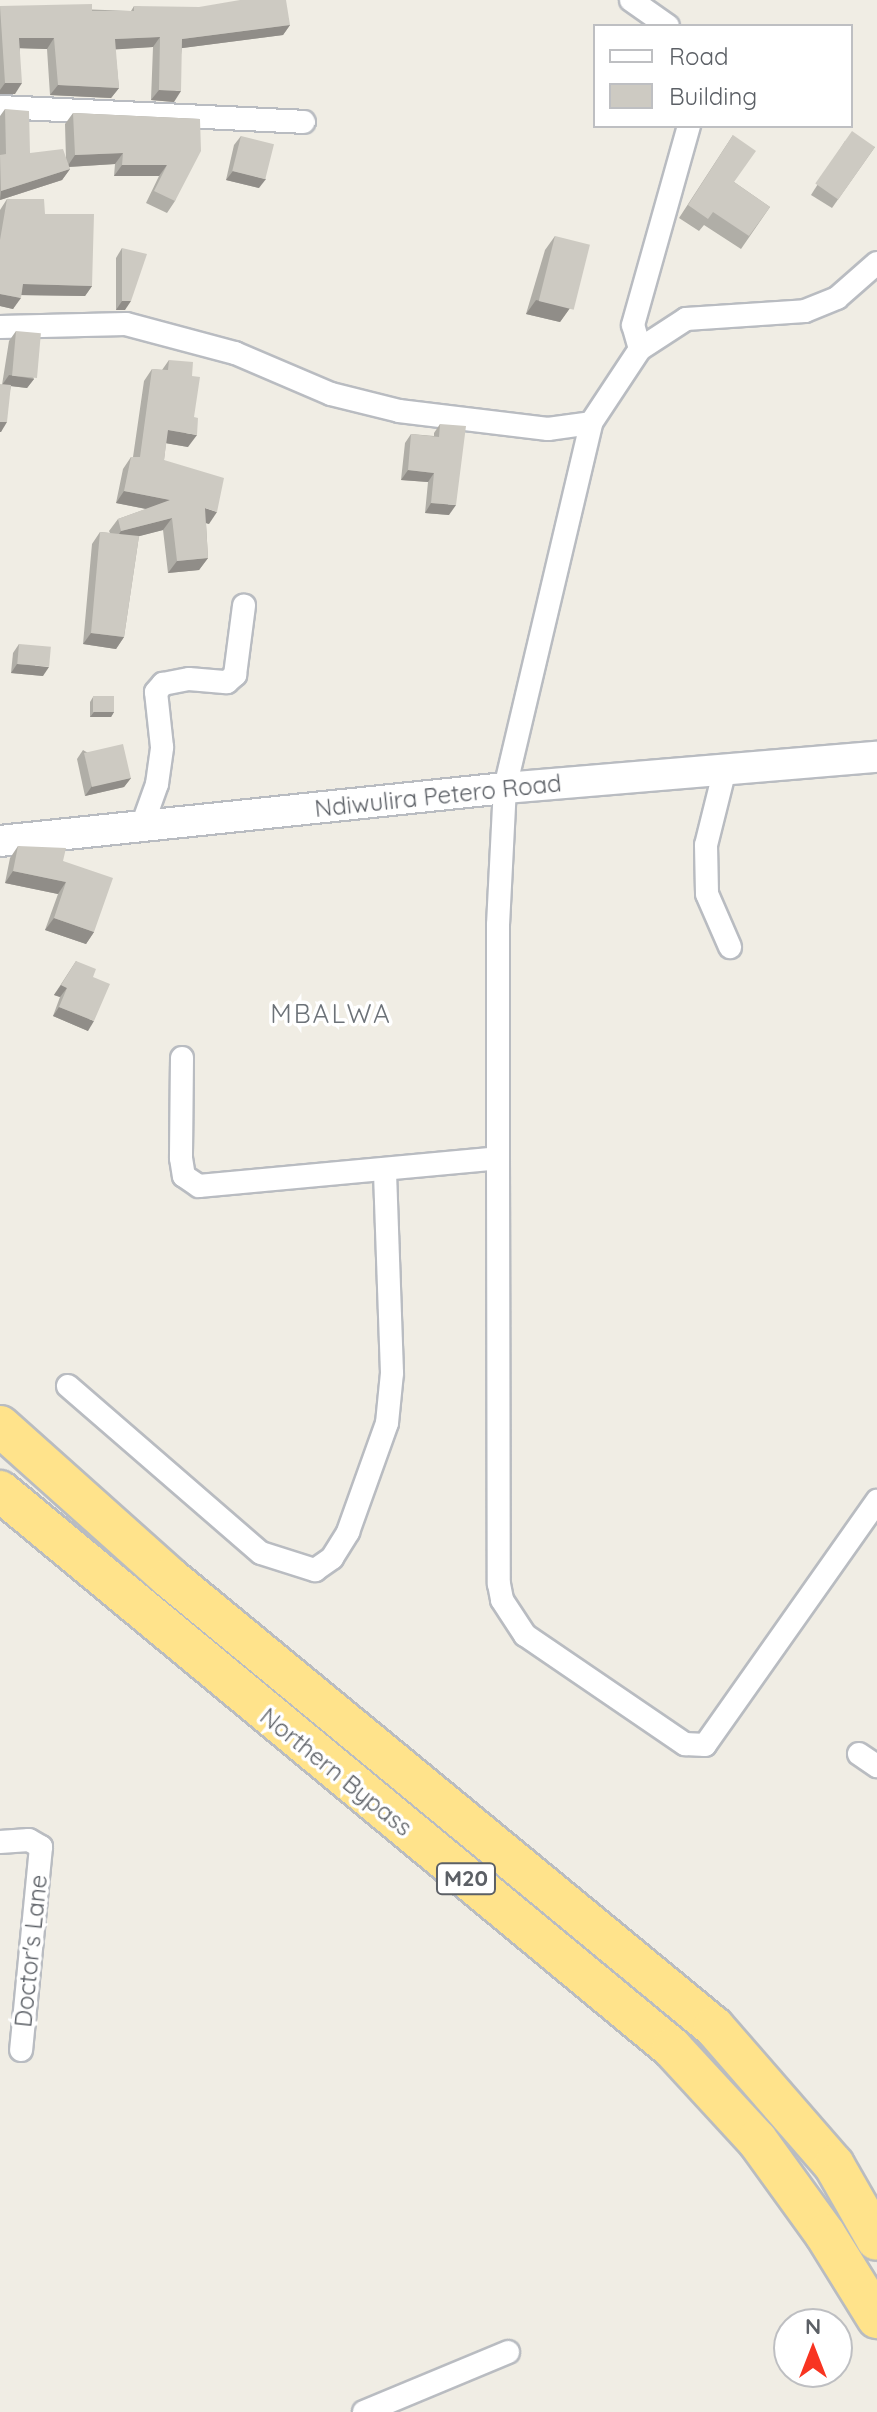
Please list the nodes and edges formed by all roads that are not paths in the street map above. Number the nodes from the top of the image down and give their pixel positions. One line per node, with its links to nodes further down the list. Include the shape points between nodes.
1 (631, 0): 2 (street)
2 (665, 24)
3 (0, 107): 4 (street)
4 (304, 122)
5 (688, 128): 8 (street, via 633,325)
6 (877, 263): 8 (street, via 837,298 805,311 686,319)
7 (0, 327): 9 (street, via 126,324 235,353 331,394 399,411 548,429)
8 (640, 349): 9 (street)
9 (591, 423): 13 (street)
10 (244, 606): 14 (street, via 235,675 227,682 189,679 163,684 156,692 162,747 157,784)
11 (877, 757): 12 (street, Ndiwulira Petero Road)
12 (725, 769): 13 (street, Ndiwulira Petero Road); 16 (street, via 706,845 707,894)
13 (505, 788): 14 (street, Ndiwulira Petero Road); 18 (street, via 498,925)
14 (142, 826): 15 (street, Ndiwulira Petero Road)
15 (0, 841)
16 (730, 947)
17 (182, 1058): 19 (street, via 181,1158 184,1176 199,1186)
18 (498, 1158): 19 (street); 23 (street, via 499,1584 502,1600 525,1635 685,1744 705,1745)
19 (385, 1171): 20 (street, via 392,1373 387,1423 348,1532 324,1564 315,1570 299,1568 261,1553)
20 (68, 1386)
21 (0, 1426): 26 (highway, Northern Bypass / M20, via 170,1578 714,2027 834,2165)
22 (0, 1491): 27 (highway, Northern Bypass / M20, via 672,2048 757,2140)
23 (877, 1501)
24 (0, 1842): 25 (street, Doctor's Lane, via 29,1840 41,1847)
25 (21, 2050)
26 (877, 2240)
27 (877, 2318)
28 (508, 2352): 29 (street)
29 (364, 2412)

